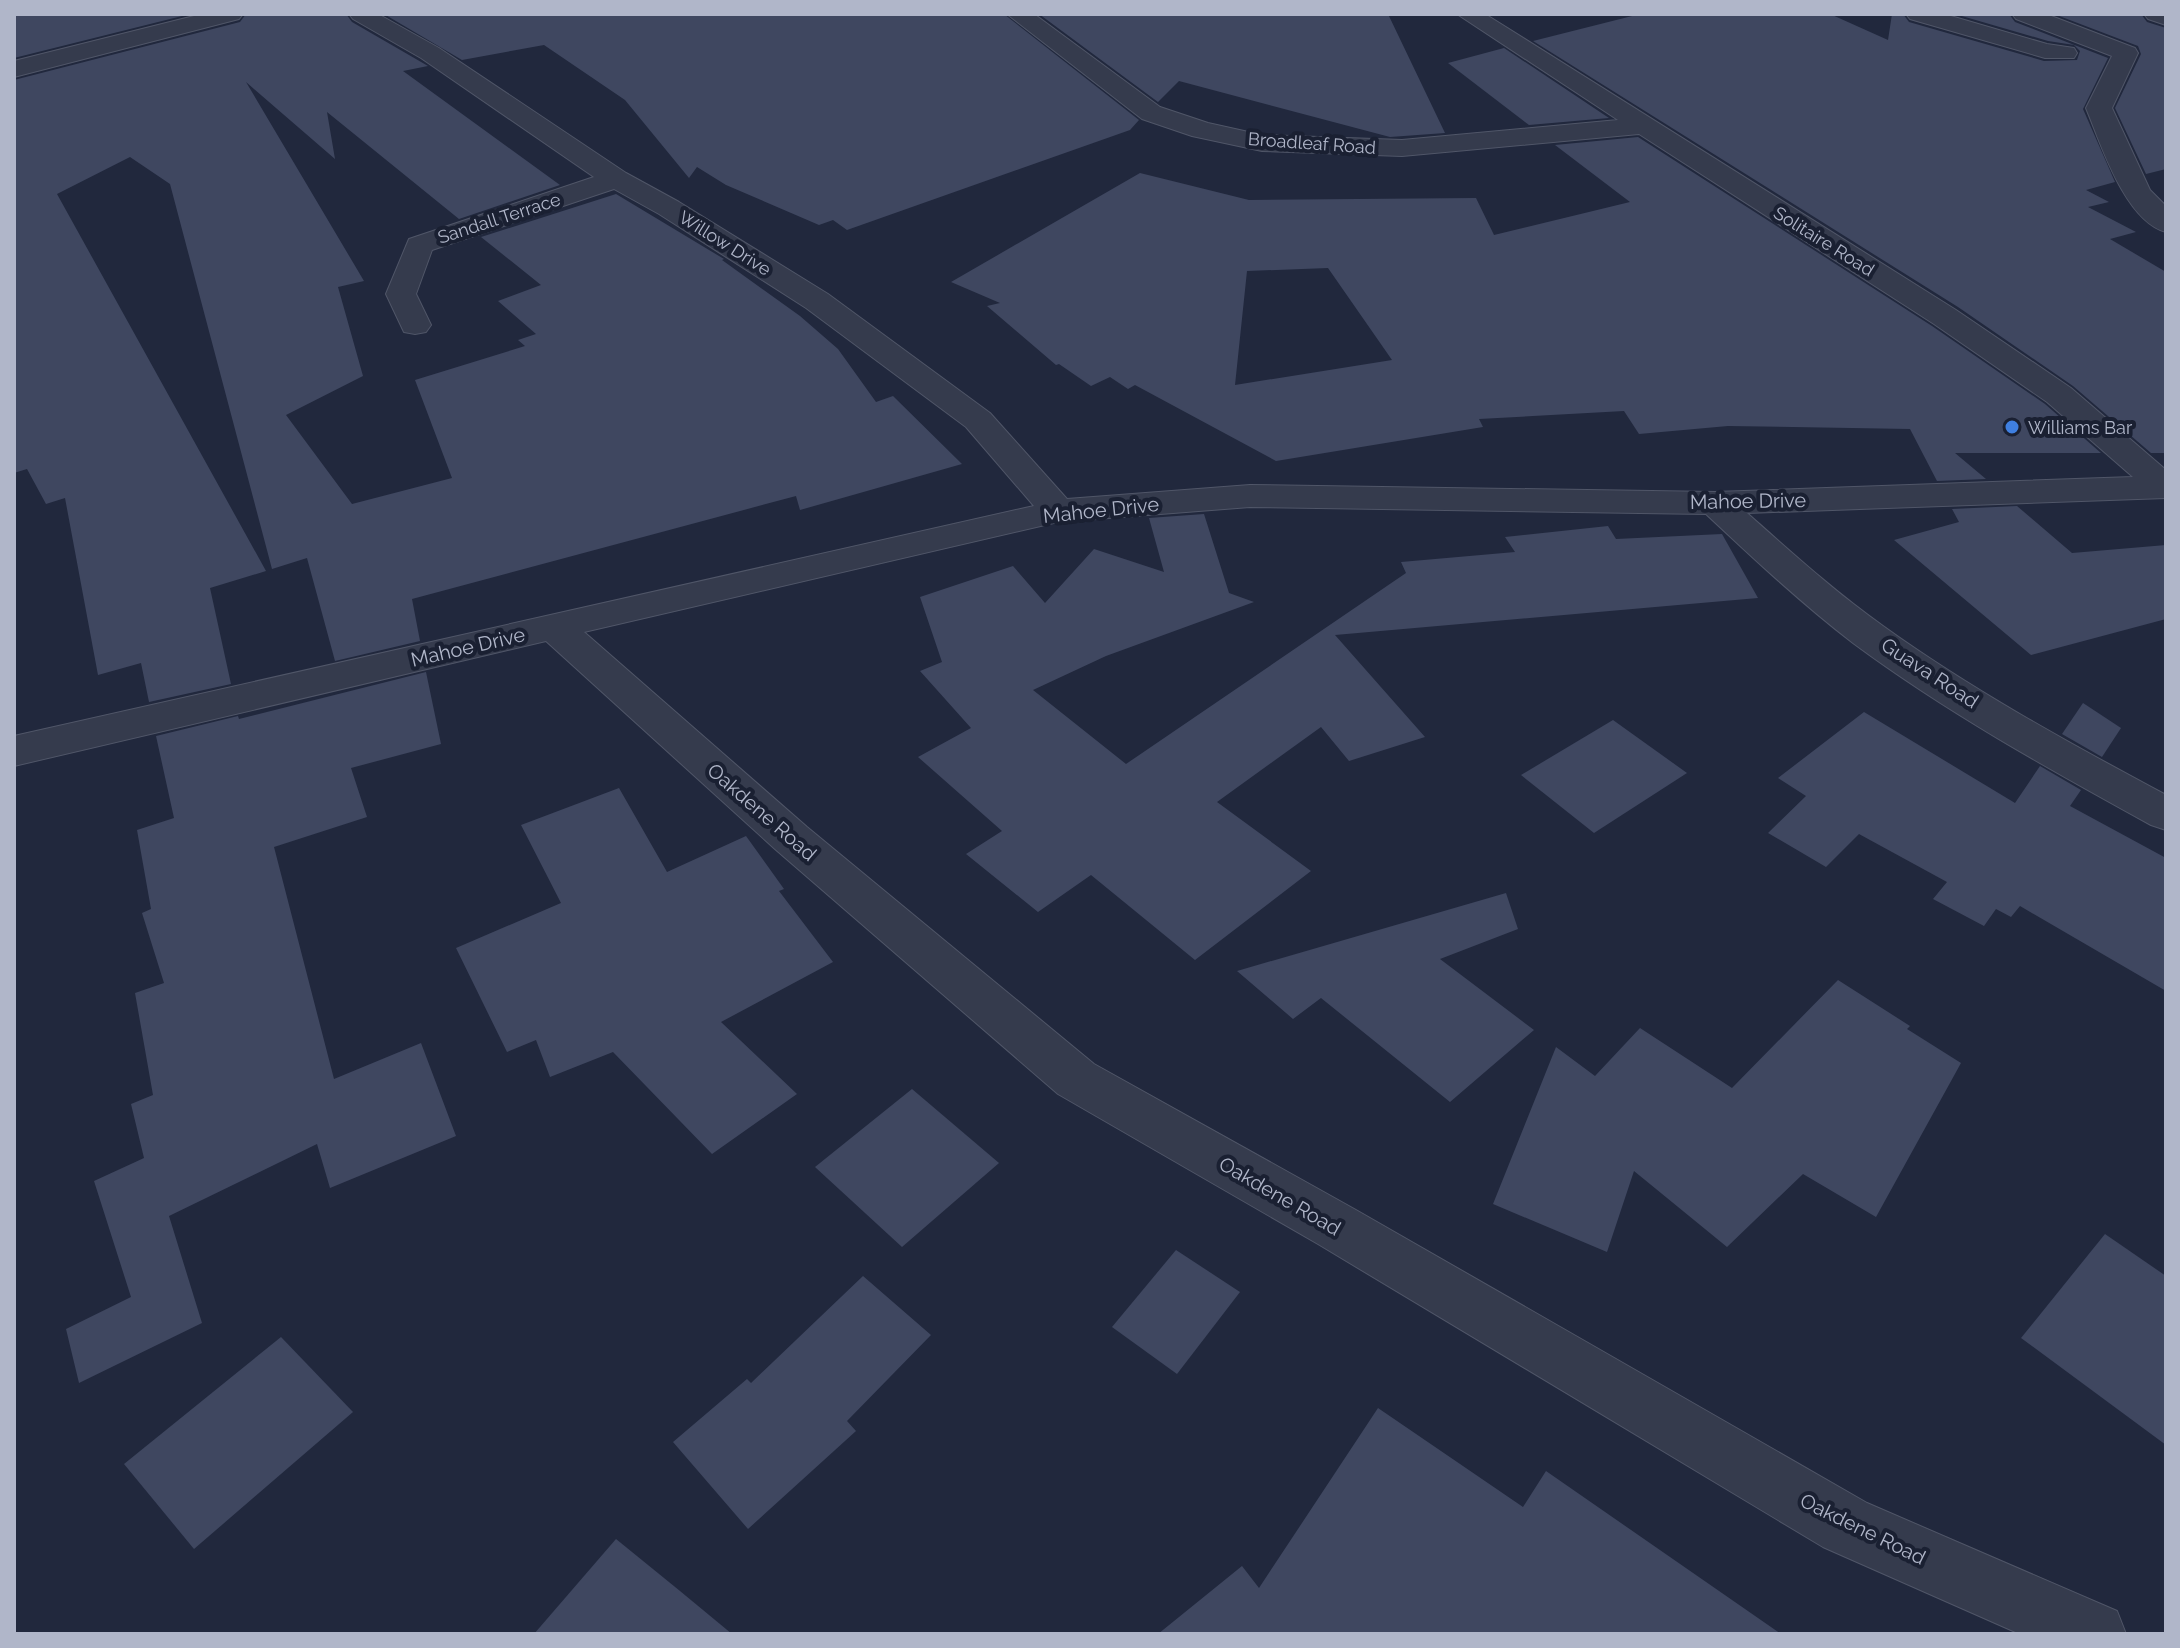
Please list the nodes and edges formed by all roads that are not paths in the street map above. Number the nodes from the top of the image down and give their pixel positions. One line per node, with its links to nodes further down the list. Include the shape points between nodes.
1 (231, 14): 10 (street)
2 (361, 14): 12 (street, Willow Drive, via 430,53)
3 (1019, 14): 11 (street, Broadleaf Road, via 1151,113 1262,143 1402,148)
4 (1469, 14): 11 (street, Solitaire Road)
5 (1918, 14): 9 (street, via 2045,51)
6 (2024, 14): 9 (street, via 2126,53)
7 (2156, 14): 8 (street)
8 (2166, 18)
9 (2124, 58): 13 (street, via 2099,108 2137,193)
10 (14, 69)
11 (1641, 126): 15 (street, Solitaire Road, via 2059,395)
12 (616, 179): 14 (street, Sandall Terrace, via 419,245 401,294); 17 (street, Willow Drive, via 817,301 978,420)
13 (2166, 223)
14 (415, 325)
15 (2166, 487): 16 (street, Mahoe Drive)
16 (1715, 503): 17 (street, Mahoe Drive, via 1250,496); 20 (street, Guava Road, via 1800,580 1892,651 2072,763)
17 (1058, 511): 18 (street, Mahoe Drive)
18 (554, 627): 19 (street, Mahoe Drive); 21 (street, Oakdene Road, via 791,838 1076,1079 1845,1525)
19 (14, 751)
20 (2166, 814)
21 (2094, 1634)

